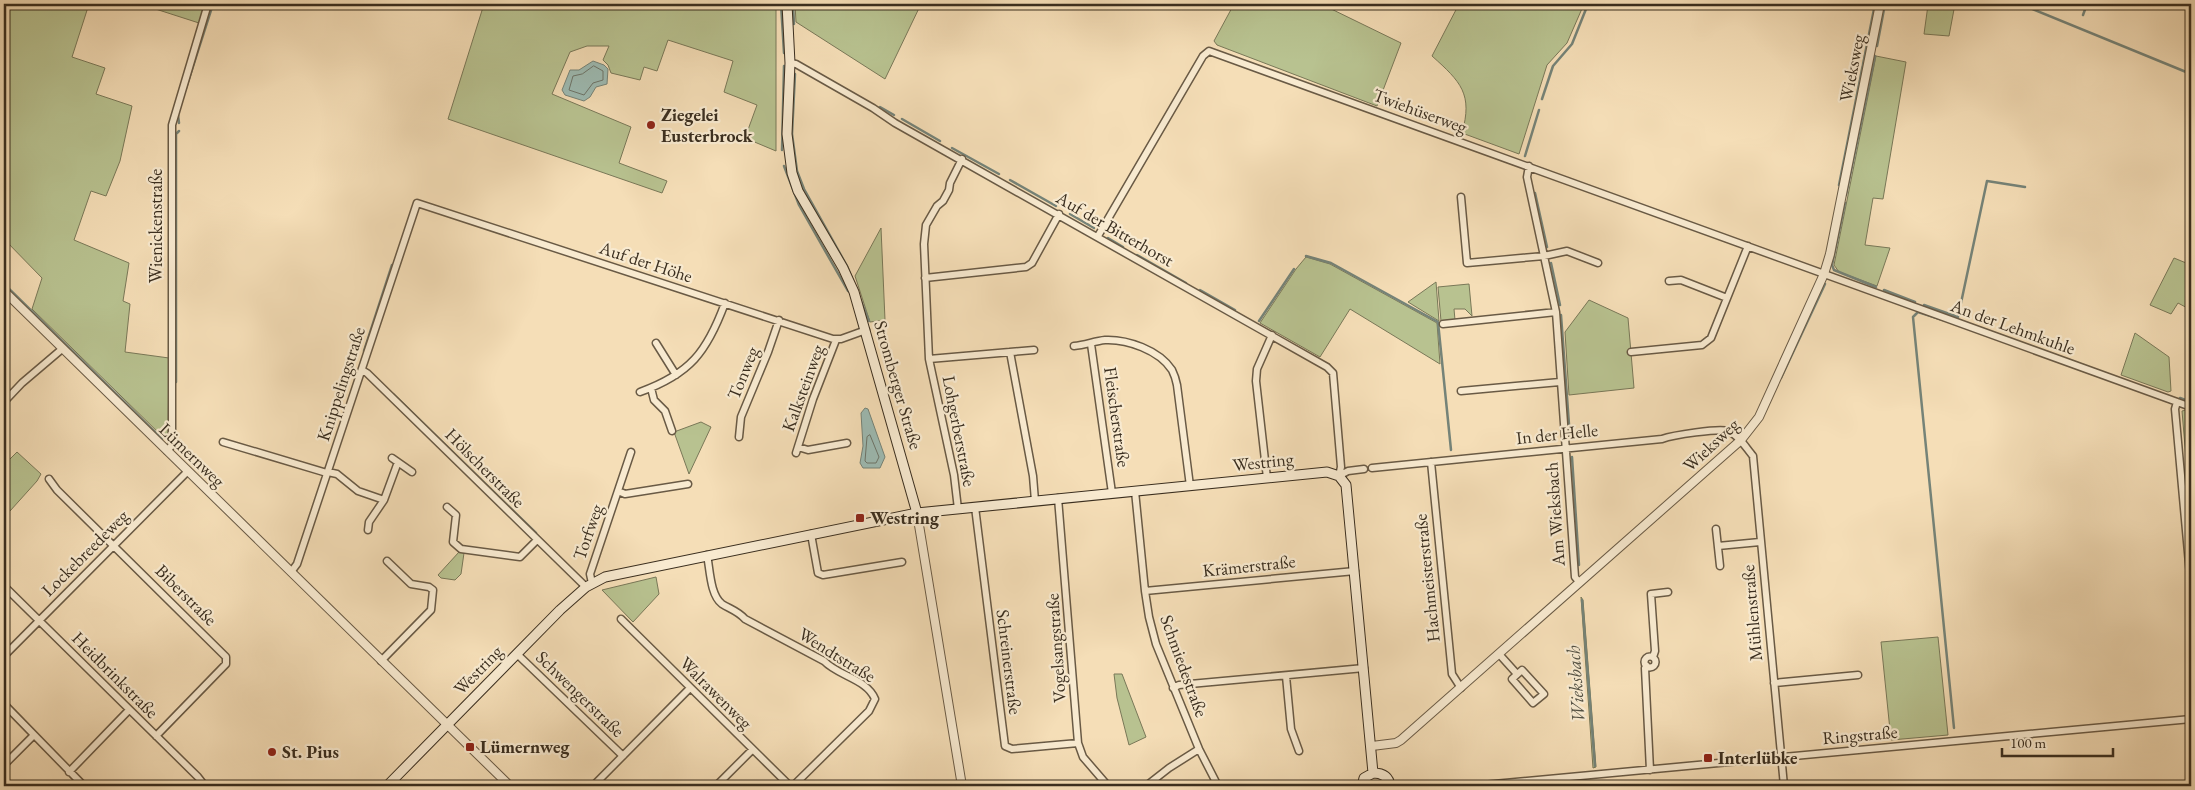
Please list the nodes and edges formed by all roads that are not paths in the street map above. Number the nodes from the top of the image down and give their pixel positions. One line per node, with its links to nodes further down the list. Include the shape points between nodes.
1 (208, 4): 49 (street, Wienickenstraße, via 172,125 172,445)
2 (787, 4): 4 (main road, Stromberger Straße)
3 (1880, 4): 14 (street, Wieksweg)
4 (790, 63): 5 (street, Auf der Bitterhorst); 23 (main road, Stromberger Straße, via 787,134 792,173 798,191 843,268)
5 (962, 159): 9 (street, Auf der Bitterhorst); 15 (street, Lohgerberstraße, via 949,190 926,225)
6 (1529, 166): 10 (street, Twiehüserweg, via 1209,52 1203,56); 11 (street, Twiehüserweg); 12 (street, Am Wieksbach, via 1527,178)
7 (1461, 196): 12 (street, via 1467,263)
8 (416, 203): 19 (street, Auf der Höhe); 34 (street, Knippelingstraße)
9 (1059, 214): 10 (street, Auf der Bitterhorst); 15 (street, via 1026,267)
10 (1098, 236): 24 (street, Auf der Bitterhorst)
11 (1748, 246): 14 (street, Twiehüserweg); 18 (street)
12 (1544, 256): 13 (street, via 1567,251); 20 (street, Am Wieksbach)
13 (1598, 263)
14 (1824, 274): 41 (street, An der Lehmkuhle); 45 (street, Wieksweg, via 1759,417)
15 (925, 278): 33 (street, Lohgerberstraße)
16 (1670, 281): 18 (street, via 1681,280)
17 (4, 291): 29 (street, Lümernweg)
18 (1728, 298): 32 (street, via 1707,343)
19 (726, 303): 21 (street, Auf der Höhe); 35 (street, via 707,345)
20 (1556, 312): 22 (street); 36 (street, Am Wieksbach)
21 (779, 320): 25 (street, Auf der Höhe); 44 (street, Tonweg, via 741,417)
22 (1443, 324)
23 (866, 330): 25 (street); 71 (main road, Stromberger Straße)
24 (1272, 335): 57 (street, Auf der Bitterhorst, via 1327,367 1333,374 1341,467); 58 (street, via 1259,361 1256,381)
25 (836, 340): 47 (street, Kalksteinweg, via 797,450)
26 (656, 343): 35 (street)
27 (1091, 344): 28 (street, Fleischerstraße); 61 (street, Fleischerstraße, via 1104,340 1123,341 1162,359 1172,370 1178,385); 64 (street, Fleischerstraße)
28 (1074, 346)
29 (62, 349): 40 (street); 49 (street, Lümernweg)
30 (1034, 350): 31 (street, Lohgerberstraße)
31 (1010, 352): 33 (street, Lohgerberstraße); 67 (street)
32 (1631, 352)
33 (929, 359): 70 (street, Lohgerberstraße, via 954,475)
34 (362, 370): 56 (street, Knippelingstraße); 75 (street, Hölscherstraße)
35 (676, 375): 37 (street)
36 (1560, 382): 38 (street); 48 (street, Am Wieksbach)
37 (651, 388): 39 (street); 43 (street, via 654,400 665,411)
38 (1461, 391)
39 (640, 392)
40 (4, 402)
41 (2177, 402): 42 (street, An der Lehmkuhle); 88 (street, via 2175,409)
42 (2191, 407)
43 (672, 431)
44 (739, 437)
45 (1741, 440): 48 (street, In der Helle, via 1728,431); 76 (street, Mühlenstraße, via 1753,456); 85 (street, Wieksweg)
46 (223, 442): 56 (street)
47 (847, 443)
48 (1566, 448): 51 (street, In der Helle); 85 (street, Am Wieksbach, via 1575,577)
49 (167, 451): 54 (street, Lümernweg)
50 (631, 452): 62 (street, Torfweg)
51 (1431, 462): 52 (street, In der Helle); 104 (street, Hachmeisterstraße, via 1452,674)
52 (1372, 468)
53 (1364, 469): 57 (street)
54 (188, 471): 77 (street, Lockebreedeweg); 84 (street, Lümernweg)
55 (412, 472): 66 (street, via 395,460)
56 (328, 473): 66 (street, via 336,474 358,491); 84 (street, Knippelingstraße, via 297,564)
57 (1338, 476): 58 (main road, Westring, via 1327,472); 83 (main road, via 1346,485)
58 (1266, 478): 61 (main road, Westring)
59 (49, 479): 77 (street, Biberstraße)
60 (688, 484): 62 (street, Torfweg, via 625,494)
61 (1190, 486): 63 (main road, Westring)
62 (618, 491): 86 (street, Torfweg)
63 (1135, 491): 64 (main road, Westring); 89 (street, Schmiedestraße)
64 (1112, 493): 65 (main road, Westring)
65 (1058, 498): 67 (main road, Westring); 111 (street, Vogelsangstraße)
66 (384, 500): 73 (street, via 369,522)
67 (1035, 501): 69 (main road, Westring)
68 (447, 507): 75 (street, via 456,515 453,542 461,549 520,557)
69 (975, 507): 70 (main road, Westring); 111 (street, Schreinerstraße, via 1004,746 1012,749)
70 (958, 509): 71 (main road, Westring)
71 (917, 513): 74 (main road, Westring); 129 (street, Stromberger Straße)
72 (1716, 529): 78 (street)
73 (368, 530)
74 (811, 534): 79 (main road, Westring); 81 (street, via 818,572 823,575)
75 (537, 540): 86 (street, Hölscherstraße)
76 (1760, 542): 78 (street); 101 (street, Mühlenstraße)
77 (114, 546): 92 (street, Lockebreedeweg); 110 (street, Biberstraße, via 204,634 227,661)
78 (1718, 546): 82 (street)
79 (707, 555): 86 (main road, Westring, via 614,574); 128 (street, Wendtstraße, via 719,602 867,687 875,699 869,711)
80 (387, 560): 96 (street, via 412,584 433,590 431,610)
81 (902, 562)
82 (1720, 566)
83 (1355, 571): 89 (street, Krämerstraße); 97 (main road)
84 (291, 572): 96 (street, Lümernweg)
85 (1579, 582): 94 (street, Wieksweg)
86 (589, 585): 93 (main road, Westring)
87 (4, 586): 92 (street, Heidbrinkstraße)
88 (2191, 586)
89 (1145, 591): 103 (street, Schmiedestraße, via 1156,644)
90 (1668, 592): 119 (street, via 1651,594 1656,651 1653,657 1648,656 1645,660)
91 (621, 619): 102 (street, Walrawenweg)
92 (39, 621): 95 (street, Lockebreedeweg); 106 (street, Heidbrinkstraße)
93 (516, 654): 108 (main road, Westring); 116 (street, Schwengerstraße)
94 (1499, 654): 98 (street); 104 (street, Wieksweg)
95 (4, 656)
96 (381, 661): 108 (street, Lümernweg)
97 (1364, 668): 100 (street); 112 (main road)
98 (1517, 674): 98 (street, via 1522,670 1544,694 1533,703 1512,679)
99 (1858, 675): 101 (street)
100 (1286, 676): 103 (street); 115 (street, via 1291,729)
101 (1774, 683): 117 (street, Mühlenstraße)
102 (690, 688): 114 (street, Walrawenweg); 116 (street)
103 (1173, 688): 113 (street, Schmiedestraße)
104 (1461, 688): 112 (street, Wieksweg, via 1401,740)
105 (4, 704): 109 (street)
106 (129, 710): 110 (street, Heidbrinkstraße); 120 (street)
107 (2191, 719): 117 (street, Ringstraße)
108 (447, 725): 124 (main road, Westring); 125 (street, Lümernweg)
109 (34, 734): 118 (street); 120 (street)
110 (156, 736): 123 (street, Heidbrinkstraße)
111 (1078, 743): 130 (street, Vogelsangstraße, via 1083,757)
112 (1372, 746): 121 (main road)
113 (1199, 749): 131 (street); 132 (street, Schmiedestraße)
114 (752, 750): 127 (street); 128 (street, Walrawenweg)
115 (1299, 751)
116 (623, 756): 126 (street)
117 (1781, 759): 119 (street, Ringstraße); 136 (street, Mühlenstraße)
118 (4, 765)
119 (1650, 770): 135 (street, Ringstraße)
120 (69, 772): 122 (street)
121 (1373, 772): 133 (main road, via 1364,778); 134 (main road, via 1384,775)
122 (84, 786)
123 (205, 786)
124 (387, 786)
125 (510, 786)
126 (593, 786)
127 (716, 786)
128 (791, 786)
129 (962, 786)
130 (1108, 786)
131 (1146, 786)
132 (1218, 786)
133 (1362, 786)
134 (1390, 786)
135 (1472, 786)
136 (1784, 786)

